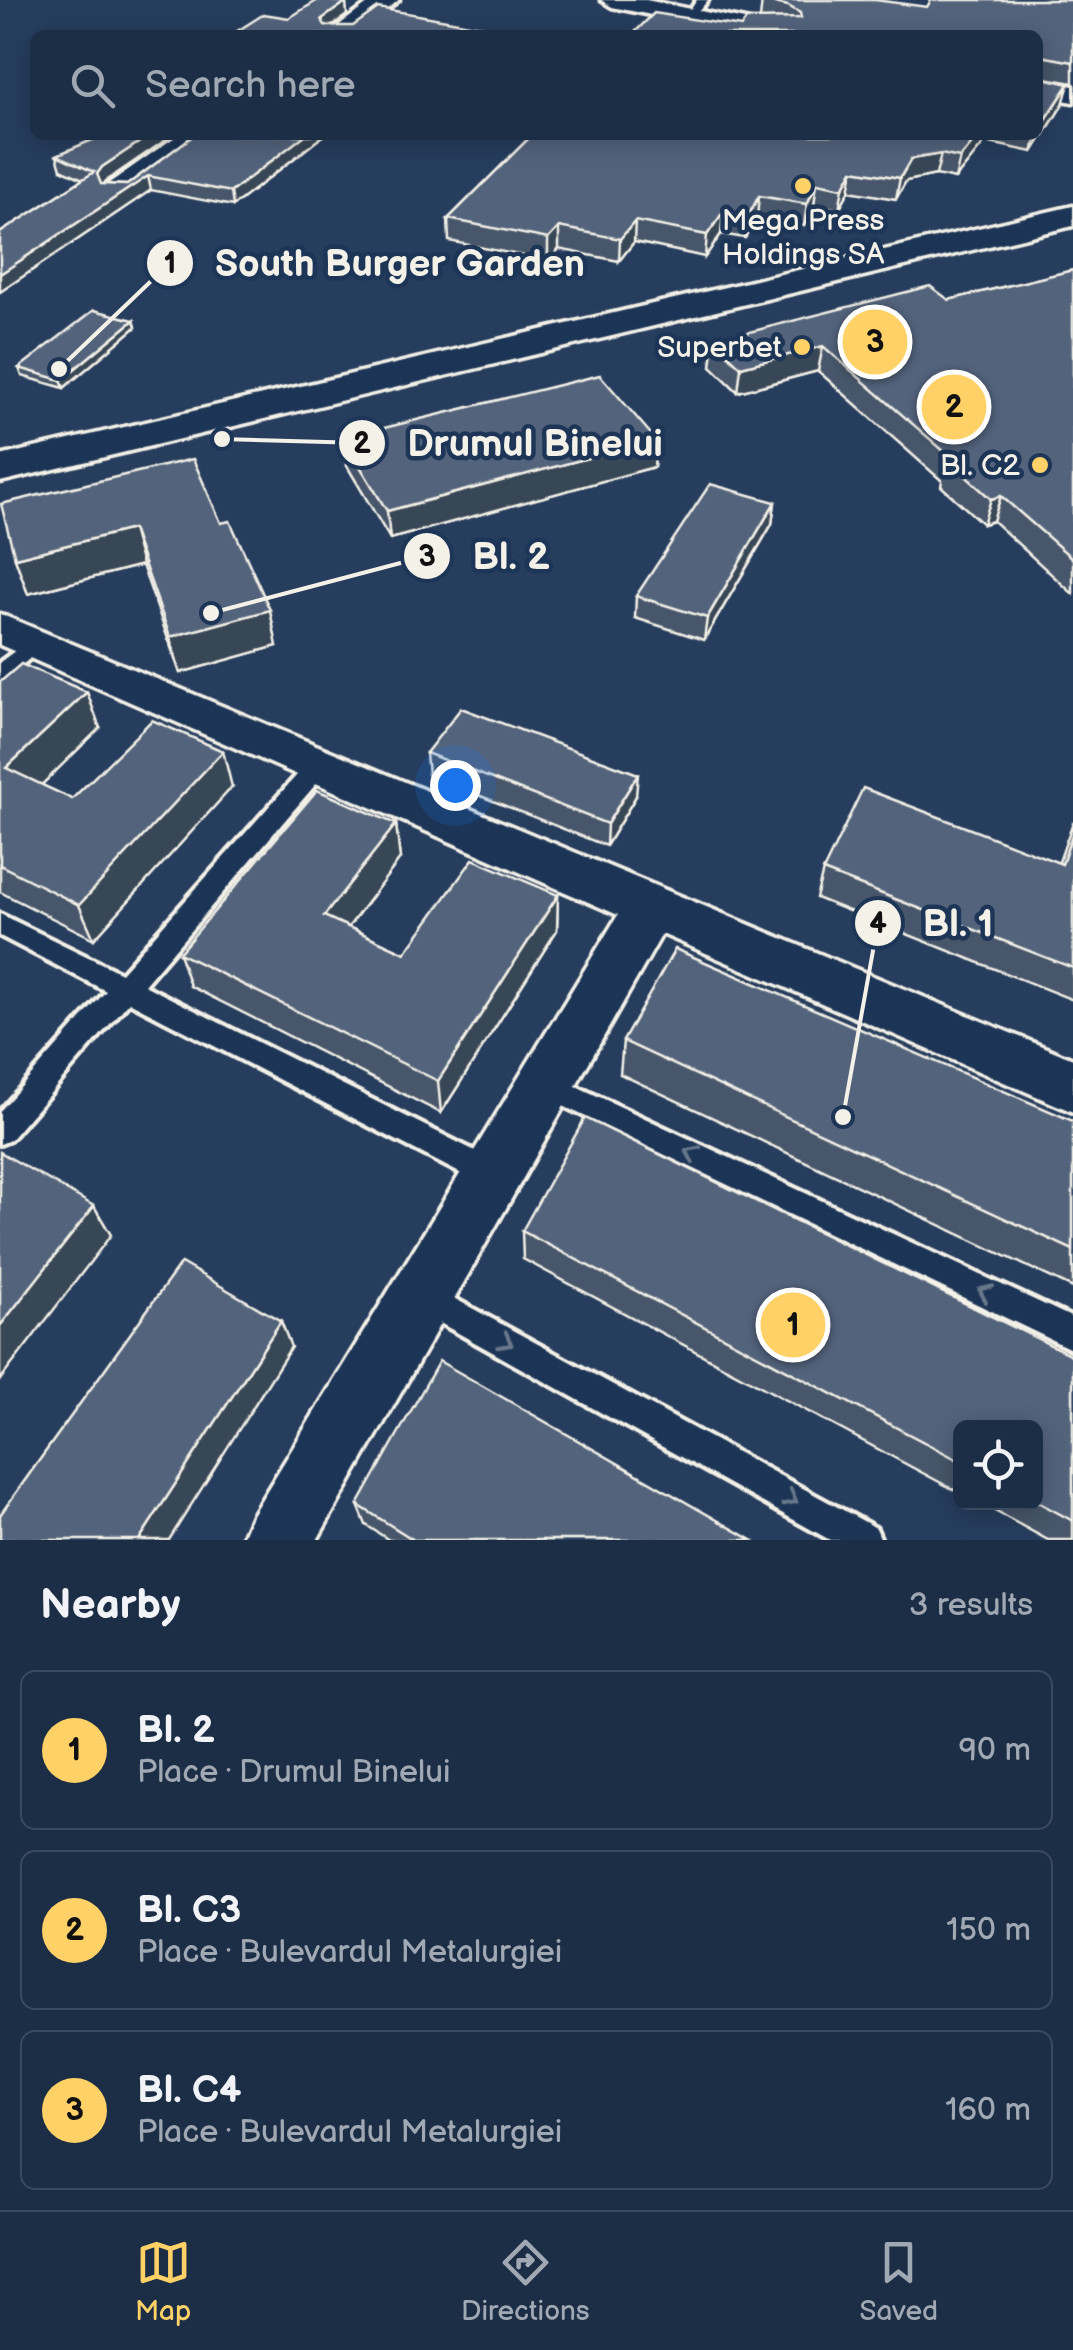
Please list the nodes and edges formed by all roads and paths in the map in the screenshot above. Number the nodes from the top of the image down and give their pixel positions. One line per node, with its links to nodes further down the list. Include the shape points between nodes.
1 (388, 0): 4 (street)
2 (612, 0): 3 (street)
3 (696, 8): 5 (street)
4 (345, 30)
5 (768, 30)
6 (1043, 88): 7 (street)
7 (1073, 94)
8 (189, 140): 9 (street)
9 (118, 190)
10 (1073, 216): 11 (main road)
11 (0, 469)
12 (12, 648): 13 (street)
13 (320, 764): 14 (street); 16 (lane)
14 (651, 906): 17 (street); 18 (street)
15 (0, 924): 16 (lane)
16 (126, 988): 19 (lane); 20 (lane)
17 (546, 1084): 20 (street); 22 (lane, one-way to 17)
18 (1073, 1086)
19 (0, 1131)
20 (493, 1174): 21 (street)
21 (421, 1295): 23 (street); 24 (lane, one-way to 24)
22 (1073, 1334)
23 (277, 1540)
24 (864, 1540)

